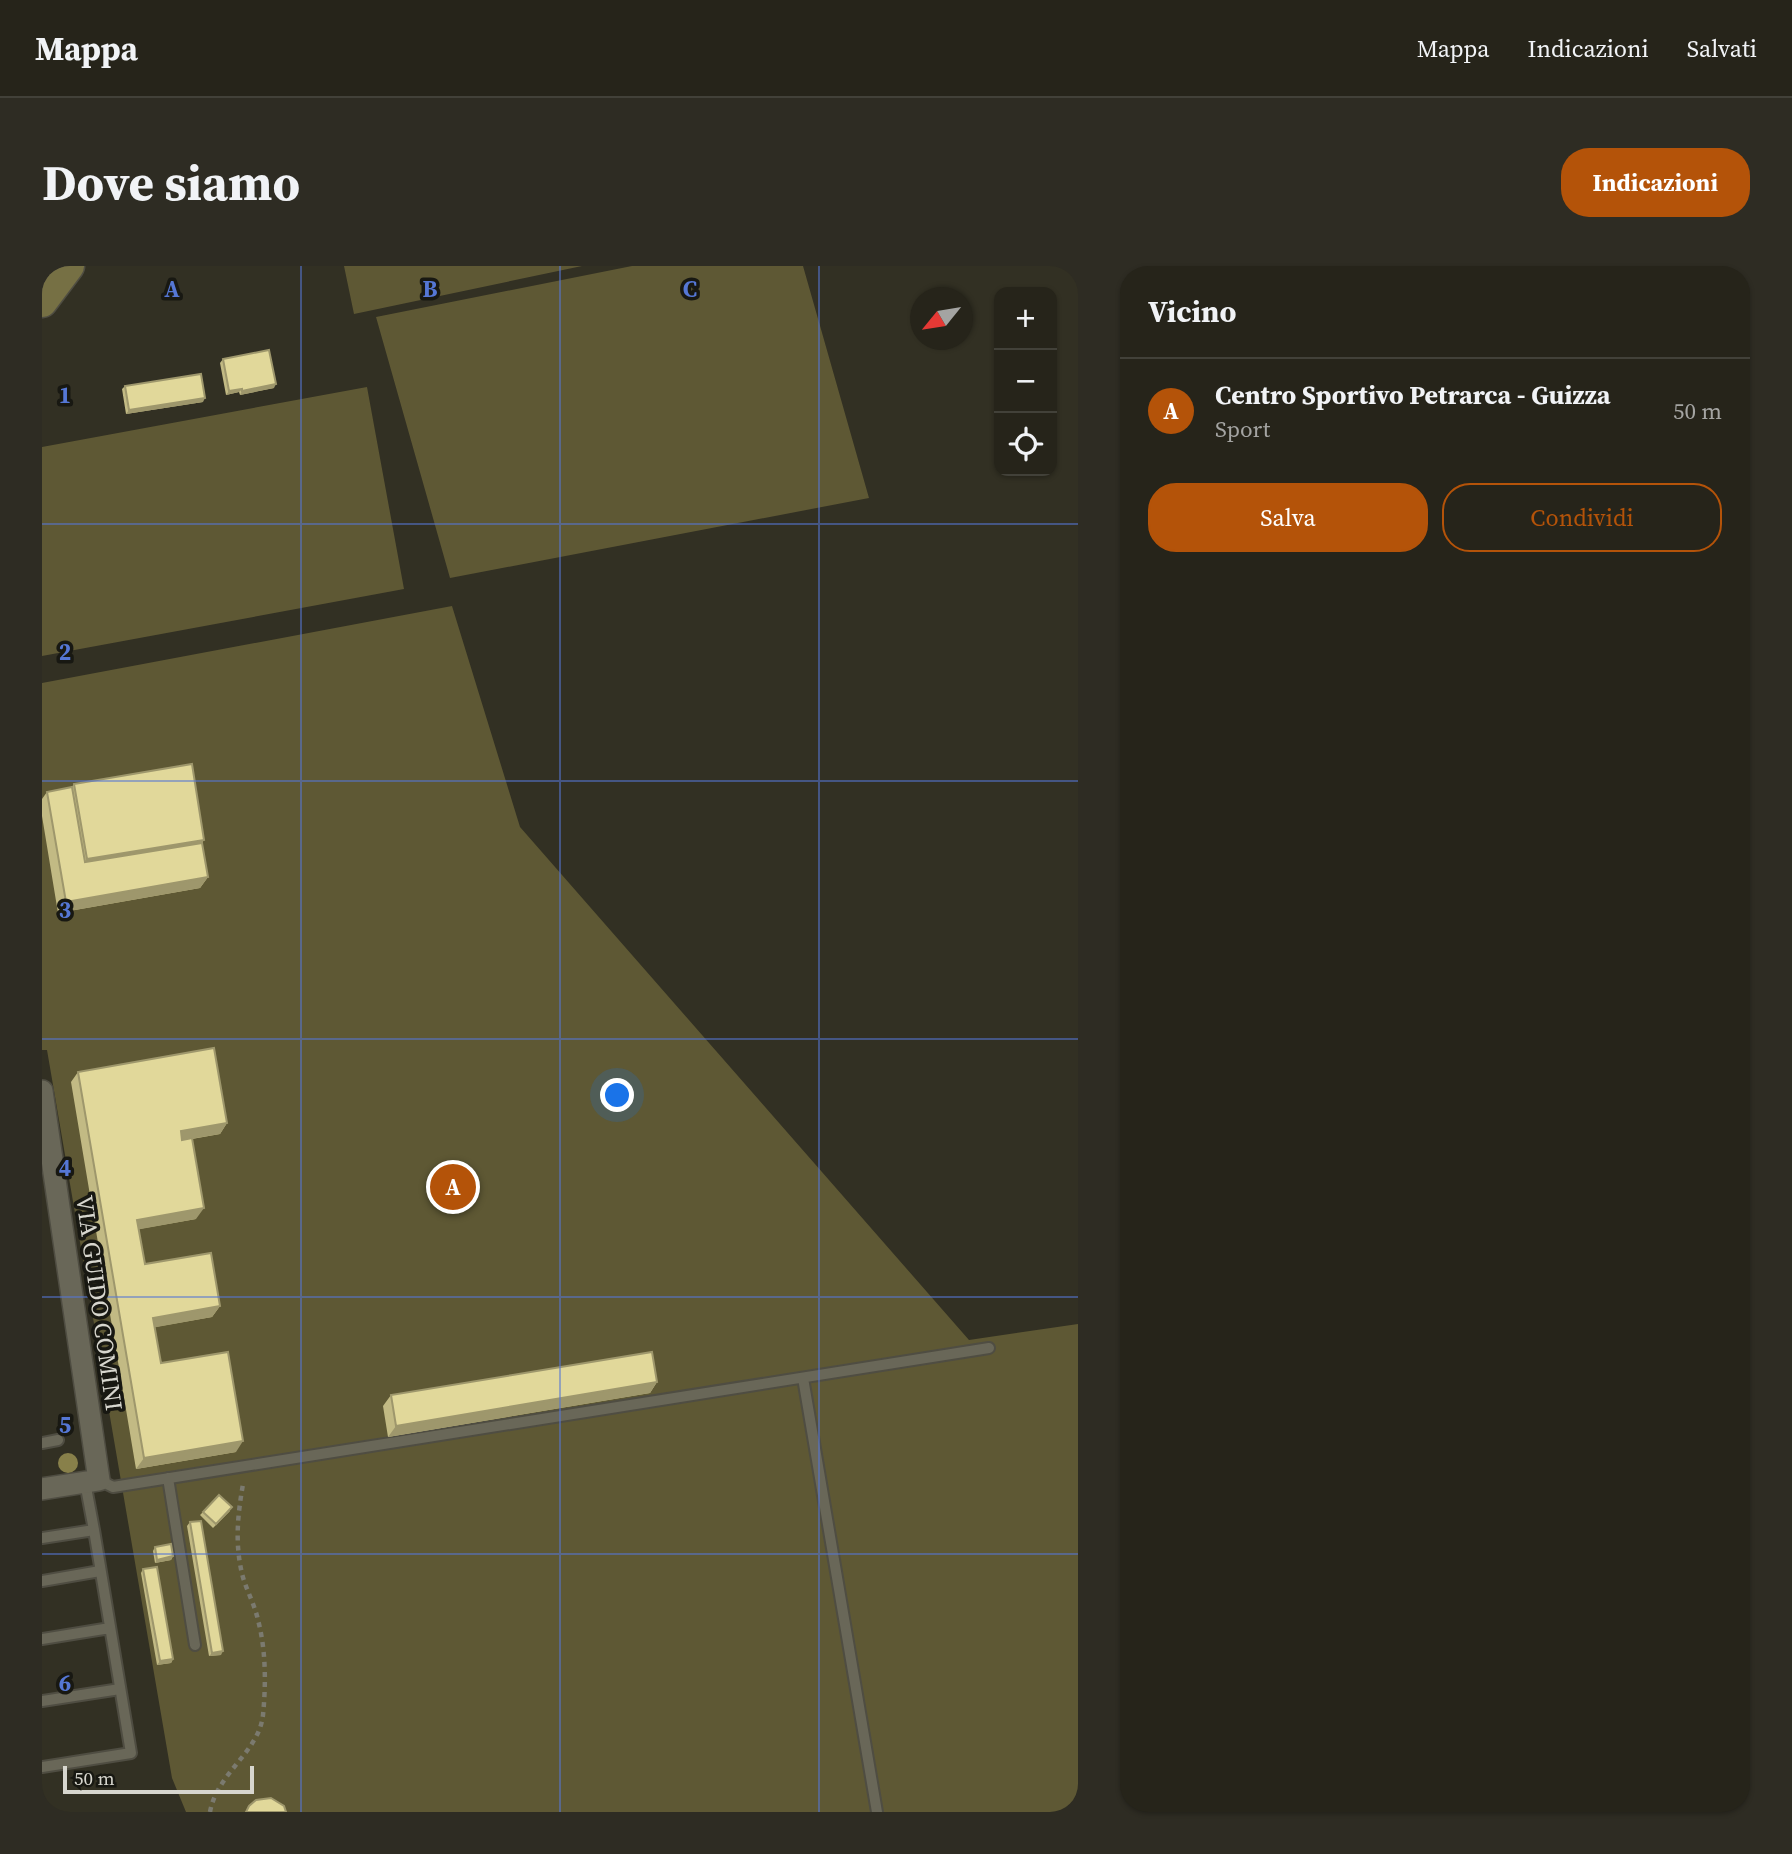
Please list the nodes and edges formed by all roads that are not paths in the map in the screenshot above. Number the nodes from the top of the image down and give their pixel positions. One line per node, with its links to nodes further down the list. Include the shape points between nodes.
1 (69, 266): 2 (main road)
2 (42, 302)
3 (42, 1091): 9 (street, VIA GUIDO COMINI)
4 (989, 1348): 5 (lane)
5 (803, 1378): 8 (lane); 21 (lane)
6 (58, 1440): 7 (lane)
7 (42, 1443)
8 (168, 1478): 9 (lane, via 113,1486); 17 (lane)
9 (92, 1481): 10 (street); 11 (lane)
10 (42, 1489)
11 (94, 1530): 12 (lane); 13 (lane)
12 (42, 1538)
13 (100, 1571): 14 (lane); 15 (lane)
14 (42, 1581)
15 (110, 1628): 16 (lane); 18 (lane)
16 (42, 1639)
17 (195, 1645)
18 (120, 1689): 19 (lane); 20 (lane, via 131,1753)
19 (42, 1701)
20 (42, 1768)
21 (877, 1812)

